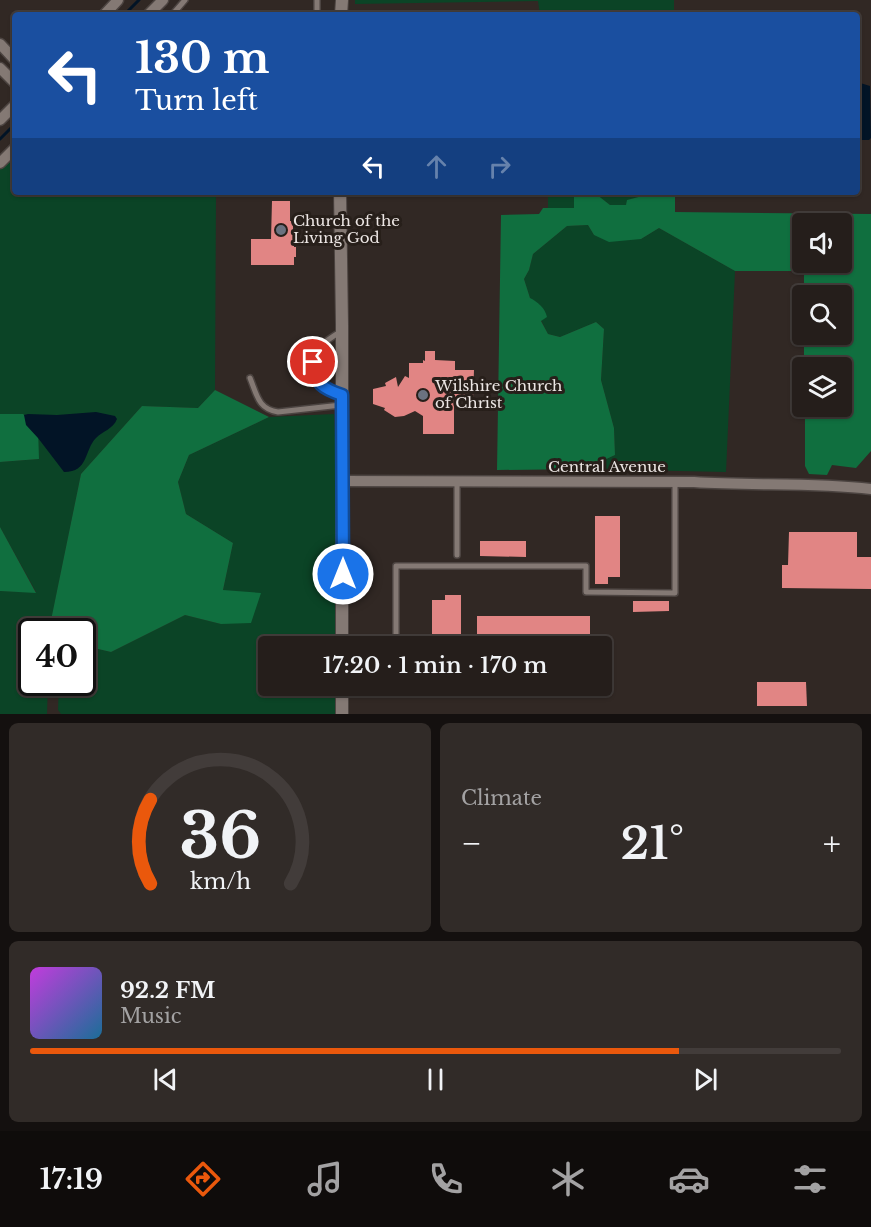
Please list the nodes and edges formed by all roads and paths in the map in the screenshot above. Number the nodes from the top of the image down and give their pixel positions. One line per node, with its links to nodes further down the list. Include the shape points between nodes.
1 (118, 0): 4 (street)
2 (163, 0): 5 (street)
3 (185, 0): 6 (lane)
4 (107, 12)
5 (151, 12)
6 (174, 12)
7 (0, 45): 8 (street)
8 (12, 57)
9 (0, 68): 10 (street)
10 (12, 80)
11 (12, 108): 12 (street)
12 (0, 120)
13 (12, 151): 14 (street)
14 (0, 163)
15 (340, 195): 16 (street)
16 (342, 331): 18 (street); 18 (lane, via 319,347 313,372 327,390)
17 (250, 378): 18 (lane, via 263,406 270,410)
18 (342, 400): 19 (street)
19 (343, 481): 20 (street, Central Avenue); 24 (street)
20 (457, 481): 21 (street, Central Avenue); 23 (lane)
21 (675, 482): 22 (street, Central Avenue); 25 (lane, via 675,593 586,592 586,566 396,566)
22 (871, 489)
23 (457, 555)
24 (342, 636)
25 (396, 636)
26 (342, 696): 27 (street)
27 (342, 714)

